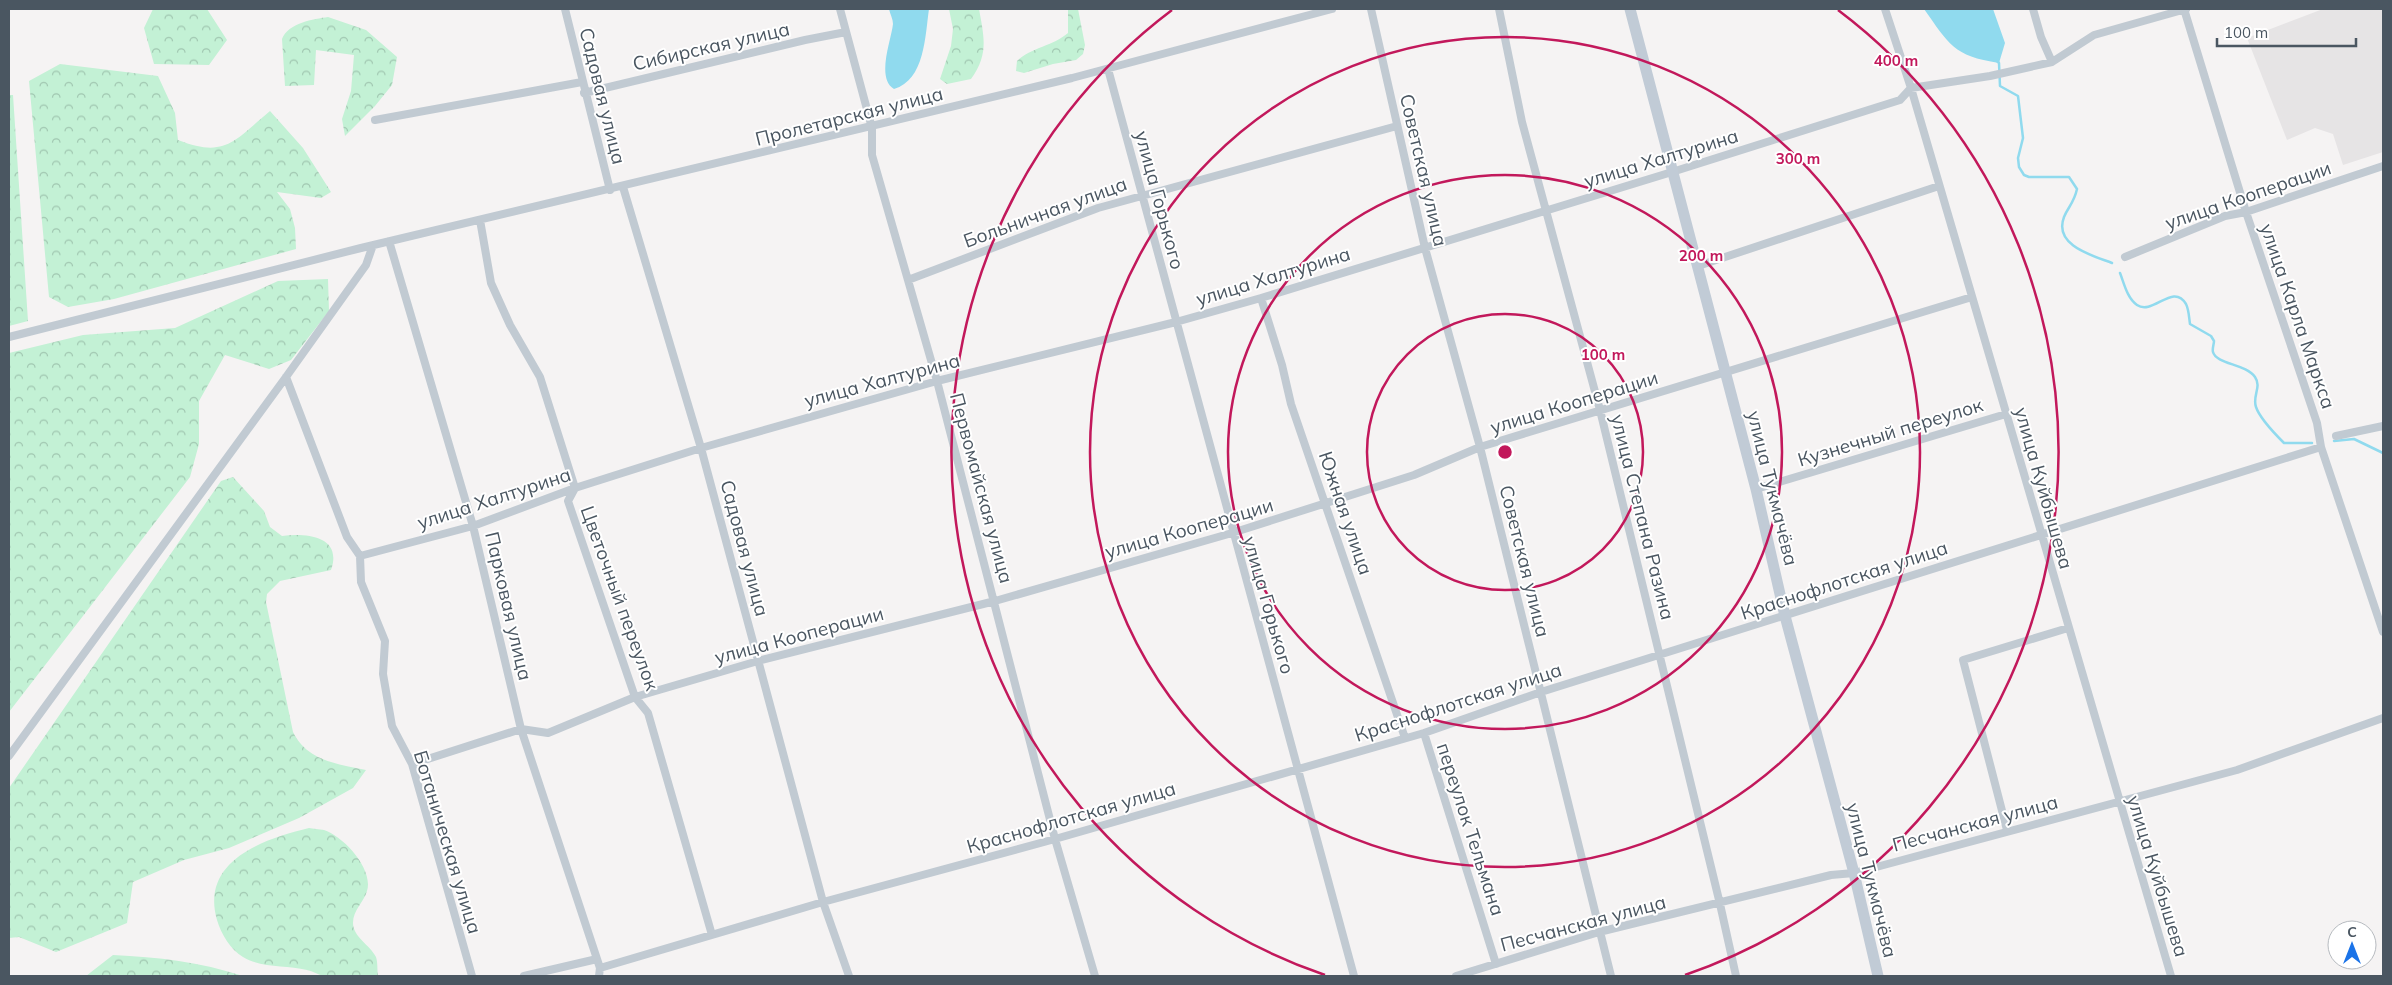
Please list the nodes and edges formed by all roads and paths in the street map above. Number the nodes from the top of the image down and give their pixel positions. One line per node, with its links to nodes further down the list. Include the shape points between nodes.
1 (565, 9): 13 (street, Садовая улица)
2 (840, 9): 10 (street, Первомайская улица)
3 (1332, 9): 12 (street, Пролетарская улица)
4 (1371, 9): 17 (street, Советская улица)
5 (1499, 9): 25 (street, улица Степана Разина)
6 (1630, 9): 20 (street, улица Тукмачёва)
7 (1885, 9): 14 (street, улица Куйбышева)
8 (2033, 9): 11 (street)
9 (2185, 9): 11 (street, улица Халтурина, via 2094,35); 26 (street, улица Карла Маркса)
10 (846, 32): 15 (street, Сибирская улица); 18 (street, Первомайская улица)
11 (2052, 62): 14 (street, улица Халтурина, via 1990,76)
12 (1108, 69): 18 (street, Пролетарская улица); 24 (street, улица Горького)
13 (582, 82): 15 (street, Садовая улица); 16 (street)
14 (1911, 88): 20 (street, улица Халтурина, via 1900,100); 21 (street, улица Куйбышева)
15 (584, 92): 23 (street, Садовая улица)
16 (376, 120)
17 (1397, 126): 24 (street, Больничная улица); 30 (street, Советская улица)
18 (872, 128): 22 (street, Пролетарская улица); 33 (street, Первомайская улица, via 872,155)
19 (2383, 166): 26 (street, улица Кооперации)
20 (1672, 172): 25 (street, улица Халтурина); 32 (street, улица Тукмачёва)
21 (1939, 186): 32 (street); 34 (street, улица Куйбышева)
22 (623, 187): 23 (street, Пролетарская улица); 47 (street, Садовая улица)
23 (610, 190): 27 (street, Пролетарская улица)
24 (1141, 195): 33 (street, Больничная улица, via 1098,208); 36 (street, улица Горького)
25 (1544, 211): 30 (street, улица Халтурина); 41 (street, улица Степана Разина)
26 (2246, 212): 31 (street, улица Кооперации, via 2225,216); 46 (street, улица Карла Маркса, via 2317,423)
27 (480, 220): 28 (street, Пролетарская улица); 48 (street, Цветочный переулок, via 491,283 540,377)
28 (389, 242): 29 (street, Пролетарская улица); 51 (street, Парковая улица)
29 (373, 245): 37 (street, Пролетарская улица); 39 (street, via 366,265)
30 (1424, 248): 35 (street, улица Халтурина); 45 (street, Советская улица)
31 (2125, 257)
32 (1698, 266): 38 (street, улица Тукмачёва)
33 (908, 280): 40 (street, Первомайская улица)
34 (1972, 297): 38 (street, улица Кооперации); 42 (street, улица Куйбышева)
35 (1261, 298): 36 (street, улица Халтурина); 50 (street, Южная улица, via 1291,404)
36 (1176, 322): 40 (street, улица Халтурина); 52 (street, улица Горького)
37 (9, 337)
38 (1726, 373): 41 (street, улица Кооперации); 49 (street, улица Тукмачёва)
39 (286, 378): 54 (street, via 347,537); 67 (street)
40 (936, 381): 47 (street, улица Халтурина); 55 (street, Первомайская улица)
41 (1600, 410): 45 (street, улица Кооперации); 59 (street, улица Степана Разина)
42 (2006, 414): 49 (street, Кузнечный переулок); 53 (street, улица Куйбышева)
43 (2383, 426): 44 (street)
44 (2336, 436)
45 (1480, 447): 50 (street, улица Кооперации); 61 (street, Советская улица)
46 (2321, 447): 53 (street, Краснофлотская улица); 58 (street, улица Карла Маркса)
47 (701, 448): 48 (street, улица Халтурина); 60 (street, Садовая улица)
48 (575, 488): 51 (street, улица Халтурина); 62 (street, Цветочный переулок, via 568,501)
49 (1756, 489): 56 (street, улица Тукмачёва)
50 (1326, 504): 52 (street, улица Кооперации); 66 (street, Южная улица)
51 (473, 526): 54 (street, улица Халтурина); 64 (street, Парковая улица)
52 (1232, 533): 55 (street, улица Кооперации); 69 (street, улица Горького)
53 (2040, 534): 56 (street, Краснофлотская улица); 57 (street, улица Куйбышева)
54 (360, 556): 68 (street, Ботаническая улица, via 361,582 385,641 383,674 392,726)
55 (995, 601): 60 (street, улица Кооперации); 72 (street, Первомайская улица)
56 (1785, 616): 59 (street, Краснофлотская улица); 73 (street, улица Тукмачёва)
57 (2068, 628): 70 (street, улица Куйбышева); 71 (street, via 1963,660)
58 (2383, 632)
59 (1660, 656): 61 (street, Краснофлотская улица); 75 (street, улица Степана Разина)
60 (758, 661): 62 (street, улица Кооперации); 74 (street, Садовая улица)
61 (1541, 692): 65 (street, Краснофлотская улица); 76 (street, Советская улица)
62 (635, 697): 64 (street, улица Кооперации, via 548,734); 77 (street, Цветочный переулок, via 648,712)
63 (2383, 718): 70 (street, Песчанская улица, via 2237,770)
64 (521, 728): 68 (street); 78 (street, Парковая улица)
65 (1424, 733): 66 (street, Краснофлотская улица); 79 (street, переулок Тельмана)
66 (1405, 738): 69 (street, Краснофлотская улица)
67 (9, 756)
68 (412, 764): 81 (street, Ботаническая улица)
69 (1298, 768): 72 (street, Краснофлотская улица); 85 (street, улица Горького)
70 (2118, 800): 71 (street, Песчанская улица); 90 (street, улица Куйбышева)
71 (2007, 830): 73 (street, Песчанская улица)
72 (1055, 839): 74 (street, Краснофлотская улица); 84 (street, Первомайская улица)
73 (1854, 873): 75 (street, Песчанская улица); 89 (street, улица Тукмачёва)
74 (823, 902): 77 (street, Краснофлотская улица); 83 (street, Садовая улица)
75 (1720, 904): 76 (street, Песчанская улица); 88 (street, улица Степана Разина)
76 (1599, 932): 79 (street, Песчанская улица); 87 (street, Советская улица)
77 (712, 935): 80 (street, Краснофлотская улица)
78 (597, 959): 80 (street, Парковая улица); 82 (street)
79 (1496, 964): 86 (street, Песчанская улица)
80 (600, 972)
81 (472, 976)
82 (524, 976)
83 (848, 976)
84 (1095, 976)
85 (1354, 976)
86 (1456, 976)
87 (1612, 976)
88 (1736, 976)
89 (1878, 976)
90 (2170, 976)

